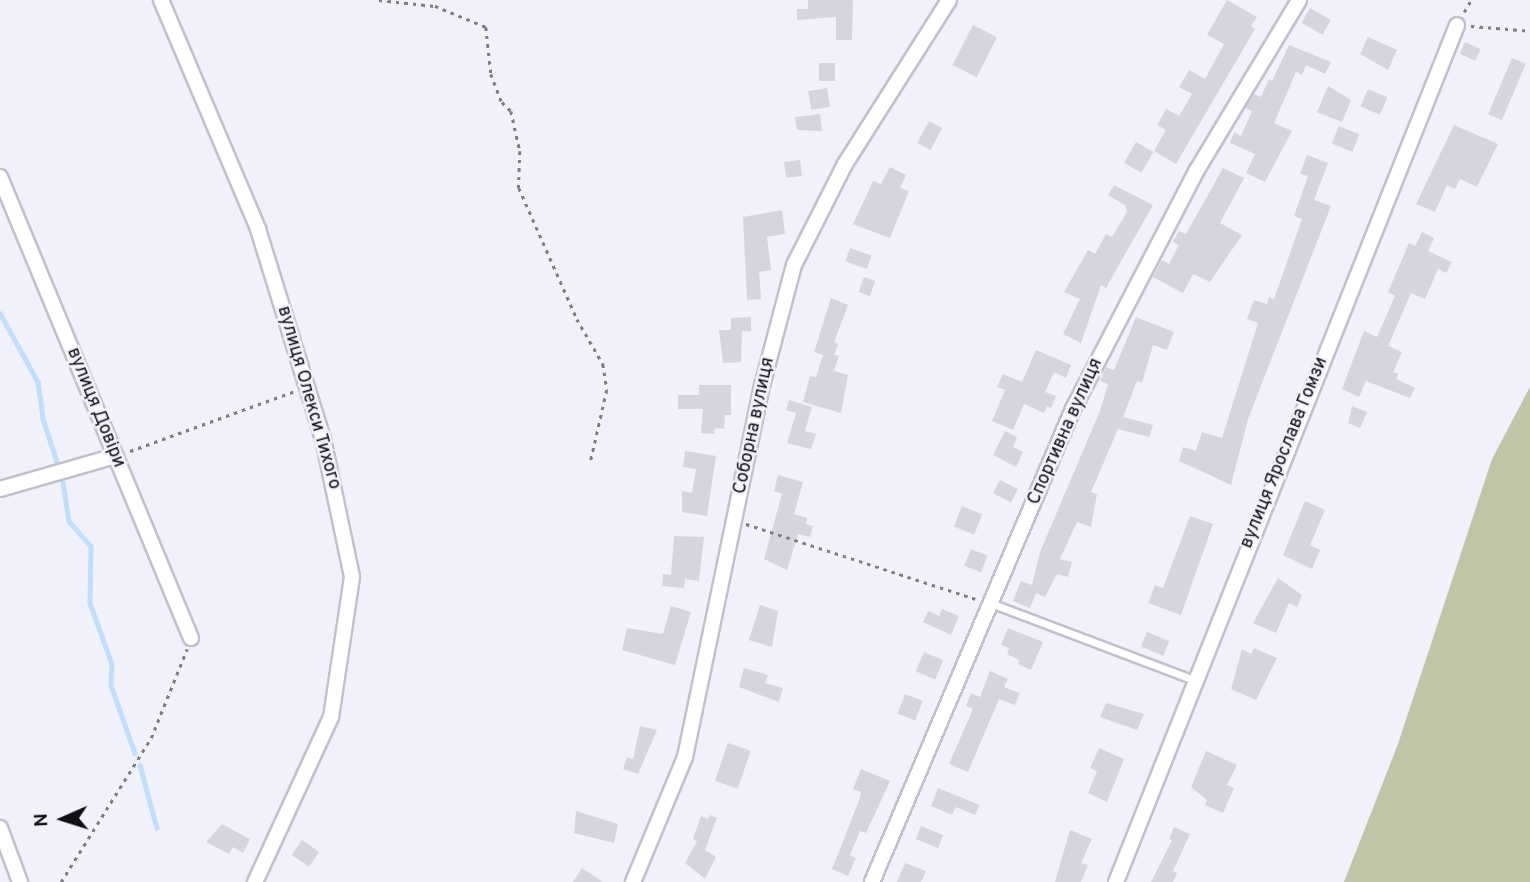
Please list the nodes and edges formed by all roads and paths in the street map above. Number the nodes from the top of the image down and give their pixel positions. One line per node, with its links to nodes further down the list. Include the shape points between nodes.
1 (161, 0): 8 (street, вулиця Олекси Тихого, via 258,229)
2 (380, 0): 10 (path, via 435,6 486,27 491,74 502,102 511,111 520,151 519,188 542,247 603,363 607,390)
3 (949, 0): 12 (street, Соборна вулиця, via 845,164 794,265 762,386)
4 (1298, 0): 13 (street, Спортивна вулиця, via 1197,170 1073,409)
5 (1457, 25): 6 (path); 15 (street, вулиця Ярослава Гомзи)
6 (1530, 31)
7 (0, 177): 9 (street, вулиця Довіри)
8 (308, 386): 9 (path); 19 (street, вулиця Олекси Тихого, via 352,577 331,717)
9 (115, 456): 11 (street); 14 (street, вулиця Довіри)
10 (590, 460)
11 (0, 489)
12 (736, 521): 13 (path); 20 (street, Соборна вулиця, via 685,757)
13 (993, 604): 15 (lane); 21 (street, Спортивна вулиця)
14 (191, 638): 18 (path, via 152,738)
15 (1194, 680): 22 (street, вулиця Ярослава Гомзи)
16 (0, 828): 17 (street)
17 (20, 882)
18 (61, 882)
19 (255, 882)
20 (633, 882)
21 (872, 882)
22 (1116, 882)

